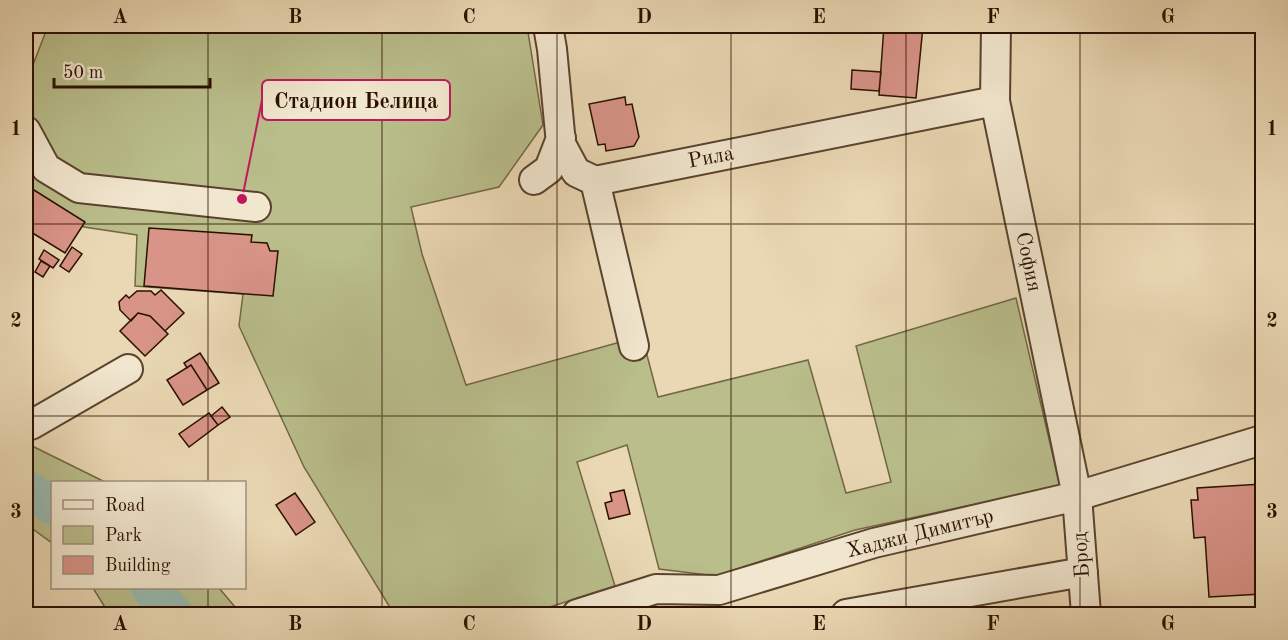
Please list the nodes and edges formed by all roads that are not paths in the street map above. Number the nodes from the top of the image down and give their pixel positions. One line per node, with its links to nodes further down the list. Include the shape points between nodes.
1 (548, 26): 5 (street)
2 (996, 26): 3 (street, София)
3 (995, 101): 7 (street, Рила); 13 (street, София)
4 (26, 131): 8 (street, via 46,168 79,188)
5 (561, 138): 6 (street, via 549,169); 7 (street, via 576,172)
6 (534, 180)
7 (595, 181): 9 (street)
8 (256, 207)
9 (634, 346)
10 (128, 369): 11 (street, via 31,425)
11 (26, 424)
12 (1263, 440): 13 (street, Хаджи Димитър)
13 (1077, 496): 14 (street, Брод); 15 (street, Хаджи Димитър, via 874,543 719,590 656,590)
14 (1083, 572): 16 (street); 17 (street, Брод)
15 (577, 615)
16 (846, 615)
17 (1086, 615)

